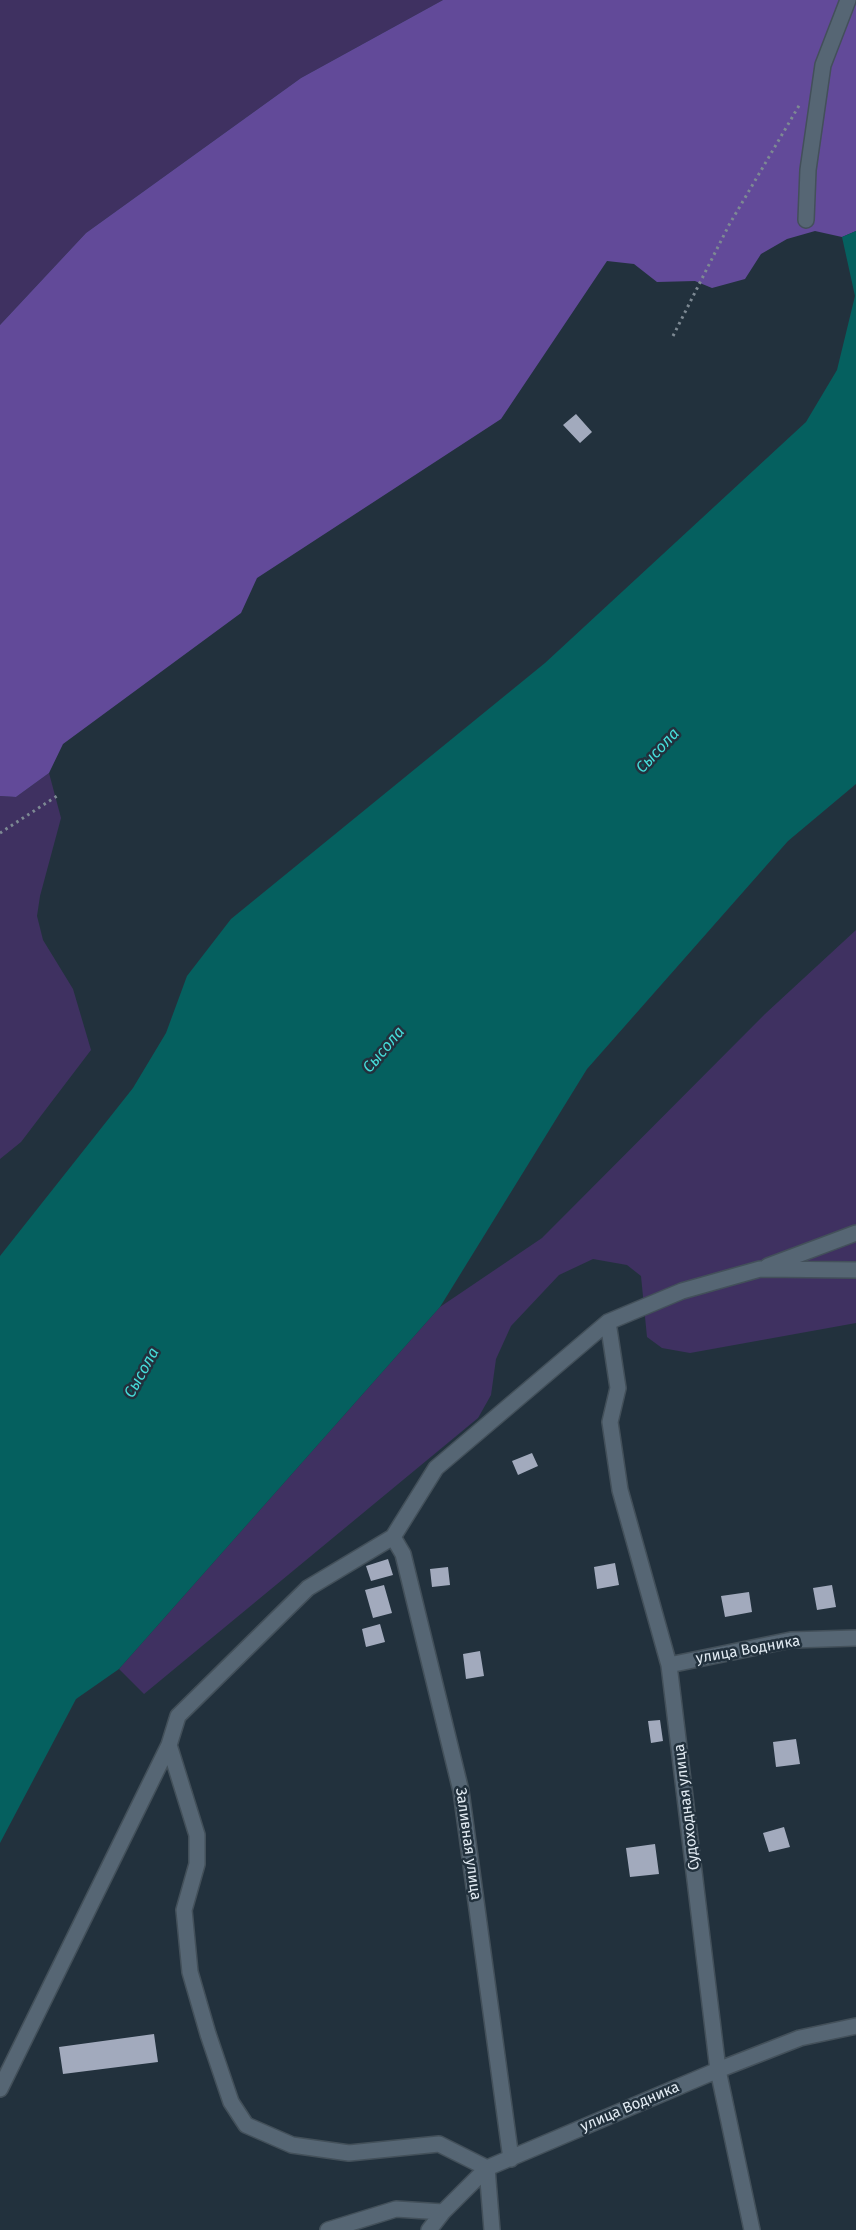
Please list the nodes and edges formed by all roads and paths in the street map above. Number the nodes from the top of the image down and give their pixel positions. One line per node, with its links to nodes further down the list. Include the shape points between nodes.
1 (848, 0): 3 (street, via 823,65 808,170)
2 (803, 98): 4 (path, via 729,225)
3 (806, 220)
4 (673, 336)
5 (57, 796): 6 (path)
6 (0, 833)
7 (856, 1233): 8 (street)
8 (760, 1269): 9 (street); 10 (street, via 682,1290)
9 (856, 1270)
10 (608, 1322): 11 (street, via 436,1468); 13 (street, Судоходная улица, via 618,1388 610,1422 620,1490)
11 (393, 1537): 14 (street, via 308,1588 178,1716); 18 (street, Заливная улица, via 403,1554 461,1791)
12 (856, 1638): 13 (street, улица Водника, via 791,1640)
13 (669, 1665): 16 (street, Судоходная улица)
14 (169, 1745): 17 (street); 19 (street, via 197,1835 196,1864 184,1910 190,1972 231,2102 246,2125 292,2145 349,2153 439,2144)
15 (856, 2026): 16 (street, улица Водника, via 800,2038)
16 (718, 2070): 18 (street, улица Водника); 24 (street, Судоходная улица)
17 (0, 2088)
18 (511, 2158): 19 (street, улица Водника)
19 (487, 2168): 20 (street, улица Водника); 23 (street)
20 (442, 2212): 21 (street, via 396,2209); 22 (street, улица Водника)
21 (328, 2230)
22 (429, 2230)
23 (492, 2230)
24 (752, 2230)

